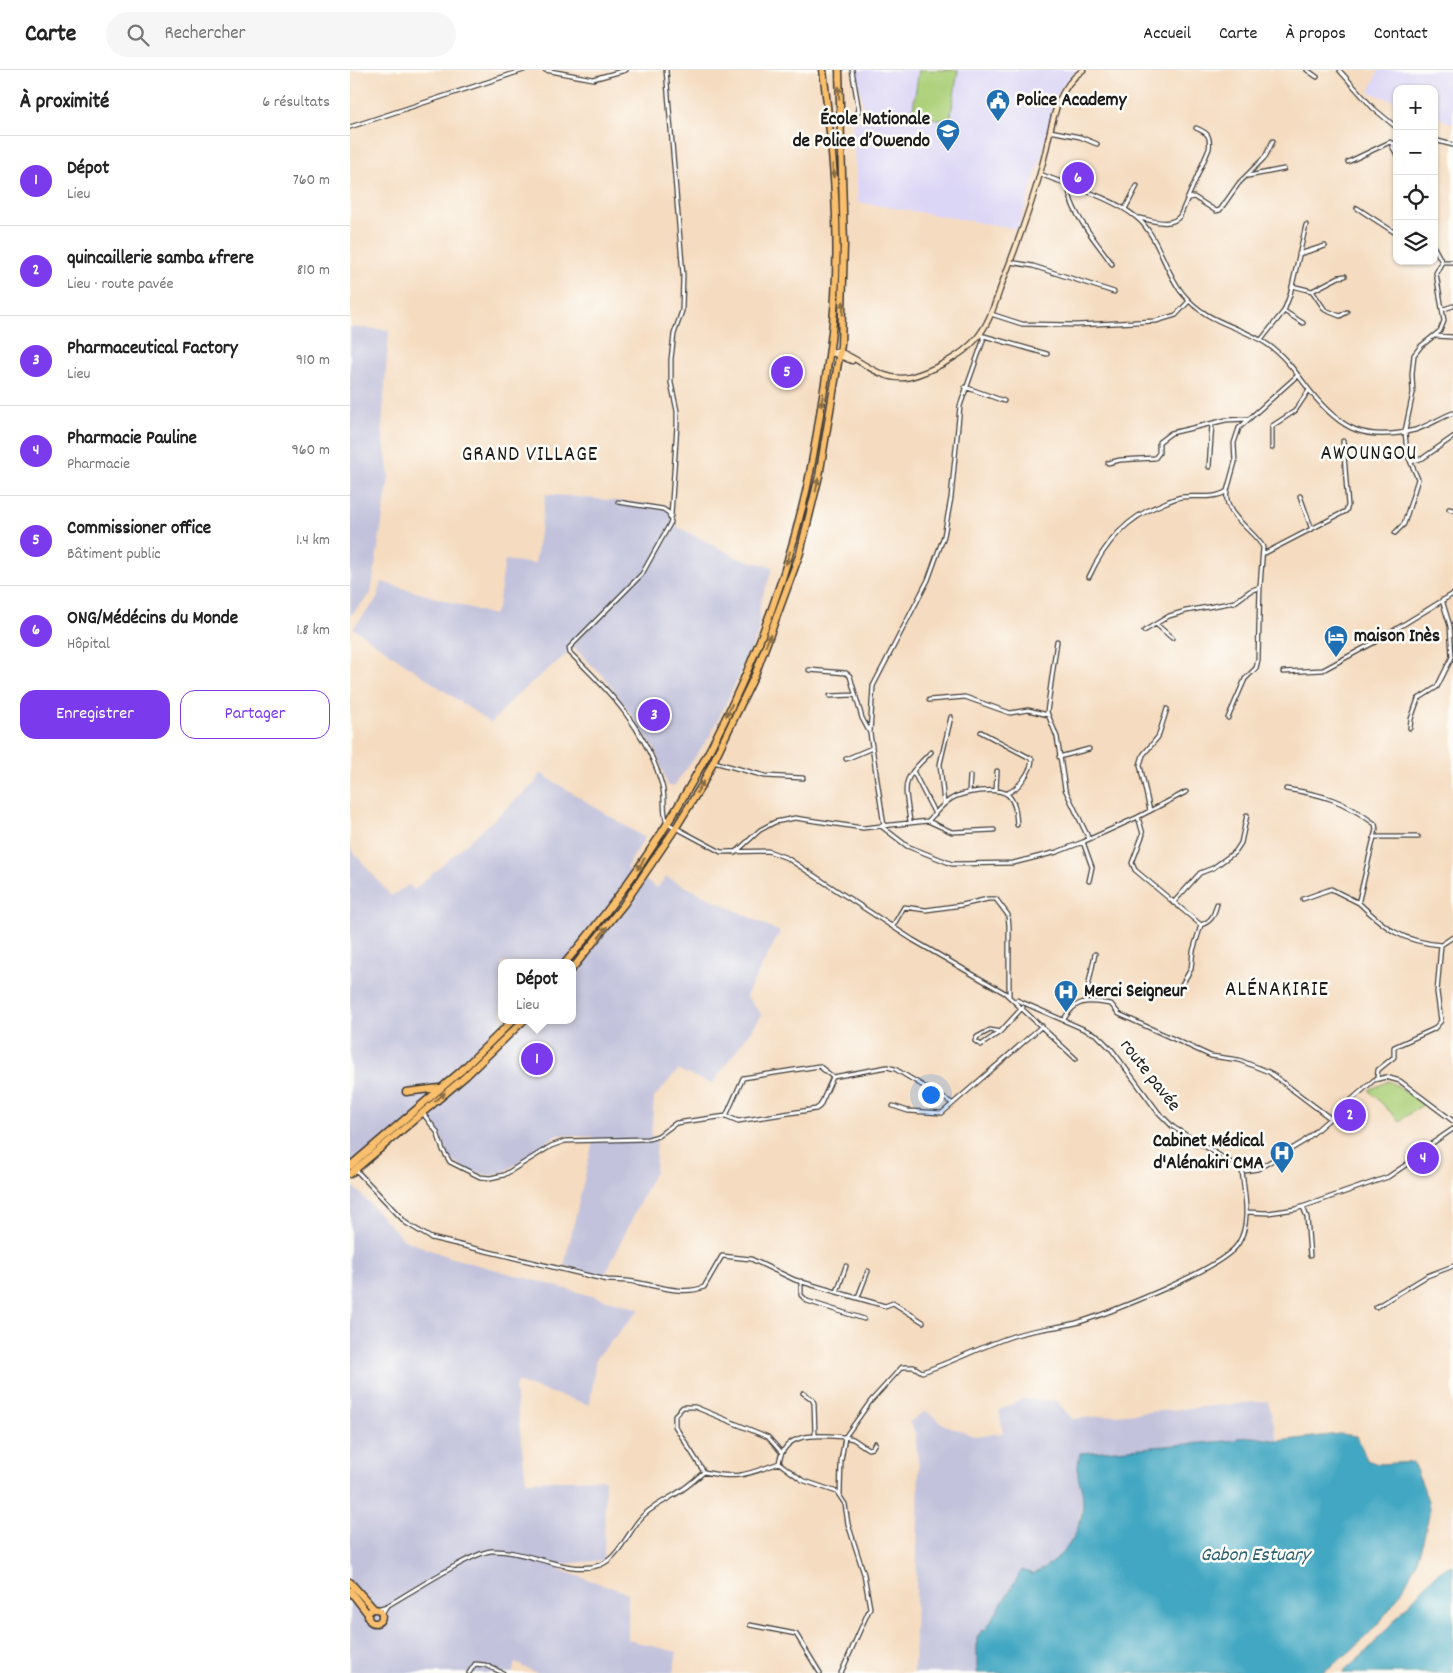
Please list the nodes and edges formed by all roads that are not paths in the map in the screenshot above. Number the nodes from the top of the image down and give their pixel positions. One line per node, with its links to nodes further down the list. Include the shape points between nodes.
1 (524, 70): 14 (street)
2 (545, 70): 3 (street, via 593,78)
3 (626, 70)
4 (666, 70): 77 (street, via 683,275 682,311 674,334 671,358 671,383 677,412)
5 (823, 70): 57 (highway, one-way to 57, via 836,218)
6 (839, 70): 12 (highway, one-way to 6)
7 (852, 70): 12 (street, via 859,111 852,117)
8 (1083, 70): 16 (street, via 1061,94)
9 (1307, 70): 11 (street)
10 (1340, 71): 13 (street, via 1372,108)
11 (1317, 77)
12 (840, 116): 58 (highway, one-way to 12, via 844,280)
13 (1393, 125)
14 (350, 127)
15 (1196, 128): 29 (street, via 1208,134 1210,139)
16 (1050, 131): 20 (street); 25 (street)
17 (1273, 141): 26 (street, via 1265,157)
18 (1438, 141): 21 (street)
19 (1391, 143): 22 (street); 23 (street)
20 (1097, 144)
21 (1453, 145)
22 (1393, 147)
23 (1348, 162)
24 (1284, 170): 26 (street)
25 (1040, 174): 27 (street); 38 (street)
26 (1248, 176): 29 (street, via 1218,211 1194,197)
27 (1070, 186): 31 (street); 41 (street, via 1069,195 1075,208)
28 (1137, 186): 31 (street)
29 (1188, 198): 32 (street, via 1176,220 1166,223)
30 (1357, 208): 34 (street)
31 (1125, 209): 32 (street)
32 (1138, 218): 46 (street)
33 (1306, 225): 36 (street)
34 (1393, 231)
35 (1325, 246): 36 (street)
36 (1299, 254): 43 (street)
37 (1438, 254): 39 (street)
38 (1010, 262): 45 (street, via 1033,266); 51 (street)
39 (1442, 262): 40 (street); 48 (street, via 1436,279)
40 (1453, 262)
41 (1112, 264)
42 (1345, 276): 44 (street)
43 (1292, 286): 44 (street); 49 (street)
44 (1312, 291): 50 (street, via 1328,312 1340,316)
45 (1114, 292)
46 (1189, 302): 51 (street, via 1176,315 1156,321 1022,324); 56 (street, via 1216,321)
47 (1453, 306): 48 (street)
48 (1444, 309): 54 (street, via 1443,327)
49 (1284, 311): 52 (street); 56 (street)
50 (1347, 312)
51 (990, 314): 53 (street)
52 (1303, 323)
53 (982, 335): 58 (street, via 960,353 911,377 890,378); 59 (street); 61 (street)
54 (1435, 336): 55 (street); 67 (street, via 1414,355 1413,394)
55 (1453, 337)
56 (1261, 340): 60 (street, via 1280,354)
57 (830, 352): 58 (street); 123 (highway, one-way to 123, via 804,501 784,572 731,706)
58 (839, 354): 106 (highway, one-way to 58, via 754,675 800,553 819,476)
59 (1047, 354)
60 (1298, 375): 62 (street); 65 (street)
61 (965, 387): 63 (street); 100 (street, via 958,418 956,462 944,536 928,580 873,686)
62 (1309, 390): 67 (street, via 1338,420 1357,432); 70 (street, via 1295,411 1272,426)
63 (1004, 401)
64 (1453, 413): 67 (street)
65 (1248, 419): 66 (street); 74 (street, via 1239,428 1234,443 1235,462)
66 (1212, 423): 72 (street, via 1171,433 1158,442 1159,453 1155,458); 73 (street)
67 (1405, 431): 71 (street)
68 (1453, 437): 71 (street, via 1423,458)
69 (1343, 441): 78 (street, via 1347,508 1343,513)
70 (1272, 448)
71 (1411, 462): 79 (street, via 1418,479 1416,490 1402,528)
72 (1108, 463)
73 (1209, 467)
74 (1227, 491): 80 (street, via 1227,505 1261,542); 81 (street, via 1219,496 1181,497 1143,511 1110,540)
75 (1300, 496): 78 (street)
76 (618, 502): 77 (street, via 663,509 669,513)
77 (671, 522): 123 (street, via 642,574 569,648 570,653 605,686 624,710 648,748 662,786)
78 (1311, 527): 80 (street)
79 (1395, 533)
80 (1264, 553): 82 (street)
81 (1089, 577)
82 (1260, 587): 85 (street, via 1235,602 1186,610); 97 (street, via 1258,660 1256,668 1245,679)
83 (1453, 594): 84 (street)
84 (1442, 600): 90 (street, via 1383,638 1323,670); 98 (street, via 1450,626 1452,657 1437,687 1418,700)
85 (1156, 624): 86 (street); 87 (street)
86 (1144, 632)
87 (1172, 638)
88 (1057, 641): 95 (street)
89 (809, 670): 91 (street, via 849,674)
90 (1284, 672)
91 (855, 695): 92 (street); 100 (street)
92 (830, 696)
93 (929, 700): 95 (street, via 965,697 1010,713 1028,710)
94 (1167, 709): 117 (street, via 1158,737 1143,755 1140,765)
95 (1048, 715): 104 (street, via 1057,737)
96 (951, 717): 116 (street, via 940,764)
97 (1228, 718)
98 (1410, 728)
99 (980, 732): 115 (street, via 1032,758 1026,776)
100 (870, 733): 101 (street)
101 (872, 748): 105 (street); 125 (street)
102 (1089, 749): 104 (street)
103 (931, 752): 107 (street)
104 (1059, 757): 129 (street, via 1070,803)
105 (846, 759)
106 (714, 762): 110 (street, via 765,776); 126 (highway, one-way to 106)
107 (913, 770): 118 (street); 122 (street, via 906,784)
108 (997, 771): 113 (street)
109 (970, 776): 112 (street)
110 (803, 778)
111 (1286, 789): 128 (street, via 1314,793 1346,804 1375,824)
112 (969, 792): 113 (street); 116 (street)
113 (996, 792): 115 (street)
114 (1186, 792): 117 (street)
115 (1006, 793): 124 (street, via 1016,811)
116 (944, 804): 118 (street)
117 (1150, 811): 120 (street)
118 (935, 814): 121 (street)
119 (1247, 815): 135 (street, via 1241,843 1235,852 1200,873)
120 (1138, 817): 129 (street); 135 (street, via 1143,834 1132,863 1135,870)
121 (928, 821): 122 (street); 127 (street, via 952,832)
122 (910, 822): 125 (street)
123 (667, 823): 126 (street); 143 (highway, one-way to 143, via 633,877)
124 (1017, 824)
125 (883, 826): 131 (street, via 907,846 952,864 1012,863); 132 (street, via 853,827 795,818 775,822 760,830)
126 (676, 829): 132 (street, via 716,850); 144 (highway, one-way to 126, via 624,904)
127 (994, 830)
128 (1374, 836): 130 (street); 137 (street)
129 (1089, 838): 131 (street)
130 (1418, 838)
131 (1083, 842): 133 (street, via 1092,867)
132 (734, 853): 139 (street, via 768,851 787,858)
133 (1089, 881)
134 (1303, 899): 137 (street, via 1331,890)
135 (1172, 903): 138 (street)
136 (1217, 904): 138 (street, via 1214,915)
137 (1360, 904): 141 (street, via 1394,934)
138 (1201, 925): 145 (street, via 1191,970)
139 (893, 926): 146 (street); 146 (street, via 904,907 926,910 996,899 1008,915)
140 (1453, 937): 141 (street)
141 (1441, 945): 157 (street, via 1437,992 1441,1021 1434,1029 1394,1047 1394,1057 1378,1070)
142 (1095, 954): 148 (street)
143 (568, 959)
144 (576, 964)
145 (1178, 993)
146 (1009, 996): 147 (street)
147 (1014, 999): 149 (street); 150 (street, route pavée)
148 (1085, 1001): 150 (street, via 1070,1009); 164 (street, via 1111,1004 1119,1014 1212,1056 1240,1060 1269,1072)
149 (1022, 1007): 153 (street); 154 (street)
150 (1064, 1019): 168 (street, route pavée, via 1089,1030 1105,1042 1173,1127)
151 (509, 1024): 158 (highway)
152 (520, 1024): 162 (highway, one-way to 152, via 480,1063)
153 (1042, 1026): 155 (street); 160 (street)
154 (1000, 1032): 154 (street, via 981,1045 975,1041 990,1030)
155 (1076, 1059)
156 (832, 1077): 160 (street, via 891,1067); 163 (street, via 816,1109 738,1121); 163 (street, via 819,1066 743,1078)
157 (1377, 1078): 164 (street); 165 (street, via 1392,1077 1400,1081)
158 (440, 1088): 159 (highway); 162 (highway)
159 (406, 1092)
160 (952, 1103): 161 (street, via 940,1113 908,1112)
161 (893, 1106)
162 (421, 1110): 163 (street, via 437,1132 450,1162 471,1174 490,1178 511,1172 558,1143 648,1139 676,1124); 167 (highway)
163 (726, 1116)
164 (1330, 1118): 168 (street, via 1303,1142 1276,1159 1252,1171)
165 (1453, 1121)
166 (1453, 1129): 169 (street, via 1388,1177)
167 (351, 1168): 175 (street, via 406,1223 425,1235 448,1243 607,1280 668,1289 696,1290 704,1287 719,1259 728,1256 750,1259)
168 (1242, 1170): 170 (street)
169 (1303, 1207): 170 (street, via 1282,1212); 171 (street, via 1308,1217)
170 (1246, 1212): 183 (street, via 1239,1243 1232,1252 1204,1270 1075,1323 1013,1336 922,1372 914,1367 902,1367)
171 (1310, 1256)
172 (846, 1266): 176 (street)
173 (1453, 1266): 178 (street, via 1427,1276)
174 (868, 1271): 177 (street)
175 (801, 1281): 176 (street); 179 (street, via 801,1295 807,1301)
176 (837, 1292): 177 (street)
177 (858, 1297): 180 (street, via 885,1306 893,1302)
178 (1376, 1307)
179 (864, 1319)
180 (923, 1322)
181 (803, 1393): 182 (street, via 814,1403)
182 (815, 1435): 183 (street); 185 (street, via 793,1440)
183 (845, 1437): 184 (street, via 868,1449); 188 (street)
184 (876, 1443)
185 (782, 1453): 186 (street); 187 (street, via 768,1437 694,1407 683,1407 675,1415 675,1426)
186 (780, 1463): 187 (street, via 743,1476); 188 (street, via 802,1480)
187 (704, 1472): 191 (street, via 641,1518 613,1556 600,1564 572,1566 505,1551 489,1551 470,1558)
188 (840, 1495): 198 (street, via 864,1574 870,1608)
189 (350, 1582): 192 (highway)
190 (350, 1591): 193 (highway)
191 (387, 1606): 192 (street); 192 (street)
192 (378, 1611): 193 (highway); 193 (highway, via 380,1620 374,1623)
193 (368, 1614)
194 (750, 1625): 197 (street, via 796,1634)
195 (469, 1673): 196 (street, via 475,1664)
196 (502, 1673)
197 (820, 1673)
198 (841, 1673)

